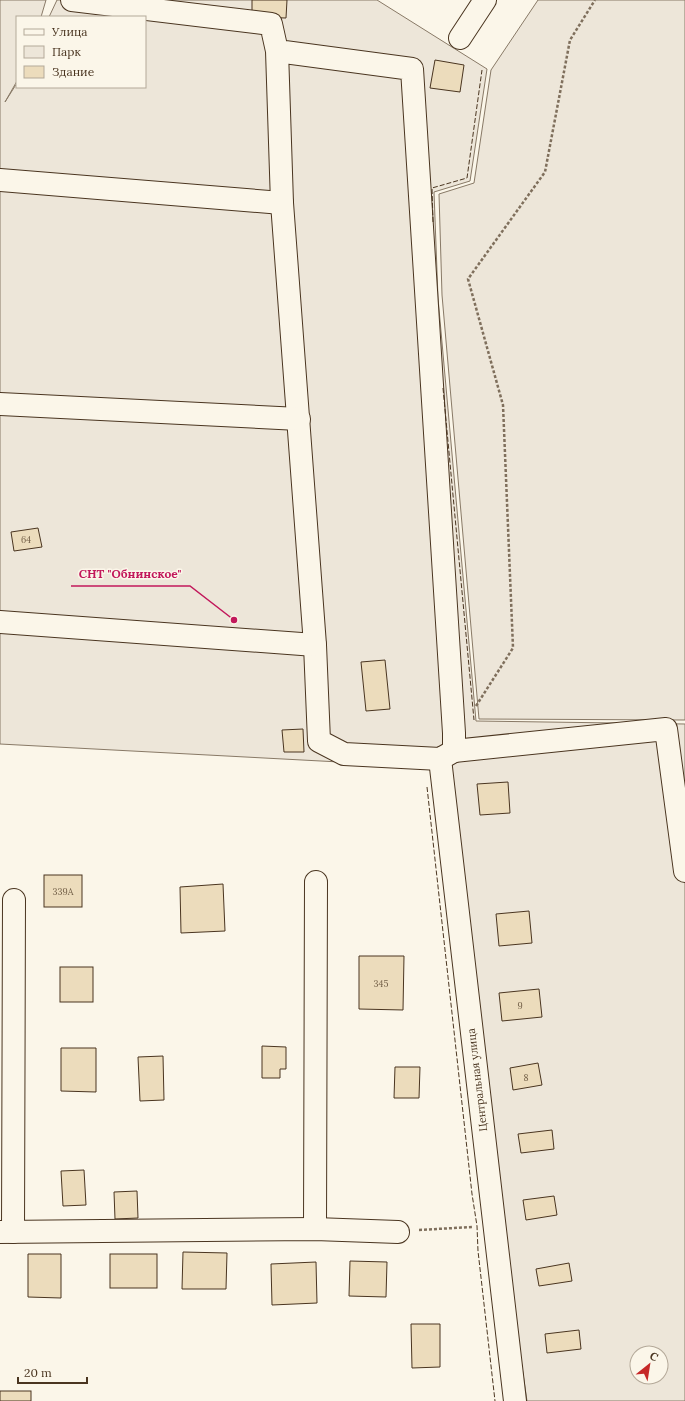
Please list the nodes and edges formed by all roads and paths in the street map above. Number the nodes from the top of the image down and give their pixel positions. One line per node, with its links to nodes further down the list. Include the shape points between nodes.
1 (72, 0): 5 (street, via 271,24)
2 (485, 0): 4 (street)
3 (595, 0): 12 (path, via 570,40 545,172 468,280 503,405 513,648)
4 (460, 38)
5 (278, 51): 7 (street); 12 (street, Центральная улица, via 412,69)
6 (0, 180): 7 (street)
7 (282, 203): 9 (street)
8 (0, 404): 9 (street)
9 (299, 419): 11 (street)
10 (0, 622): 11 (street)
11 (315, 645): 12 (street, via 319,741 344,754)
12 (449, 748): 13 (street, via 666,729); 17 (street, Центральная улица)
13 (685, 871)
14 (316, 882): 16 (street)
15 (14, 900): 18 (street)
16 (315, 1229): 18 (street); 19 (street)
17 (494, 1229): 19 (path, via 477,1226); 20 (street, Центральная улица)
18 (6, 1232)
19 (398, 1232)
20 (515, 1401)

